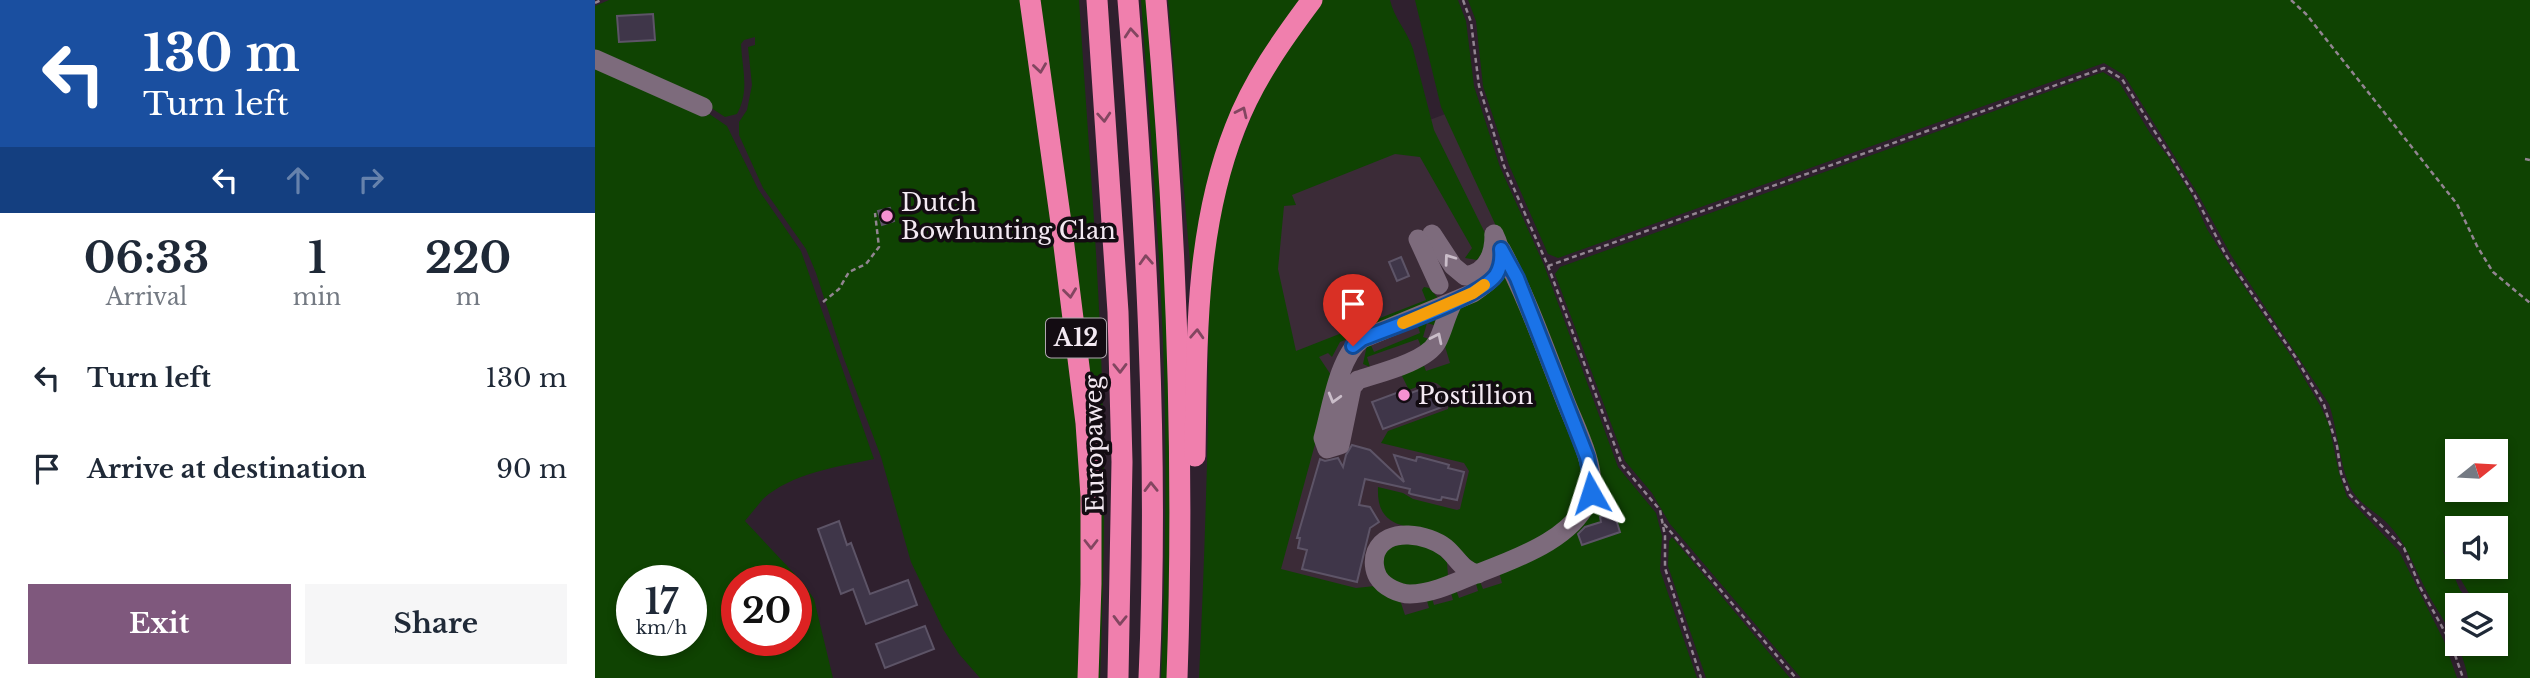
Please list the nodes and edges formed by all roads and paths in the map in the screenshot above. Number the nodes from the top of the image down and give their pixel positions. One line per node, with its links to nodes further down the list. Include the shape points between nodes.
1 (601, 0): 9 (path)
2 (1030, 0): 25 (highway, A12, one-way to 25, via 1086,423 1091,496)
3 (1097, 0): 26 (highway, Europaweg / A12, one-way to 26, via 1118,312 1122,462)
4 (1128, 0): 27 (highway, one-way to 4, via 1147,279)
5 (1156, 0): 24 (highway, via 1179,362)
6 (1312, 0): 24 (highway, one-way to 6, via 1194,524 1197,332 1213,198 1236,126 1256,84)
7 (1464, 0): 14 (path, via 1483,100 1504,166)
8 (2291, 0): 18 (path, via 2456,204 2493,272)
9 (595, 3)
10 (595, 59): 11 (street)
11 (703, 107)
12 (875, 213): 17 (path, via 879,247)
13 (1497, 242): 15 (street, via 1502,258 1495,275); 15 (street, one-way to 15, via 1485,267 1465,276 1425,236 1431,283); 23 (street, via 1536,324 1587,457 1592,482 1583,509 1557,536)
14 (1548, 266): 22 (path, via 1622,465 1660,510); 31 (path, via 2104,68 2122,79 2227,257 2310,382 2332,424 2350,495 2404,548 2451,643)
15 (1458, 300): 20 (street, via 1362,339); 21 (street, one-way to 15, via 1431,350 1448,311)
16 (1372, 301): 19 (path)
17 (823, 302)
18 (2530, 303)
19 (1380, 318)
20 (1344, 365): 21 (street); 21 (street, one-way to 21, via 1323,438 1327,449 1340,445 1352,387)
21 (1358, 380)
22 (1664, 523): 29 (path, via 1665,568); 30 (path)
23 (1478, 574): 23 (street, via 1424,592 1404,593 1376,575 1375,557 1389,538 1411,535 1445,547 1466,570)
24 (1180, 597): 28 (highway)
25 (1087, 678)
26 (1118, 678)
27 (1149, 678)
28 (1177, 678)
29 (1701, 678)
30 (1796, 678)
31 (2463, 678)

